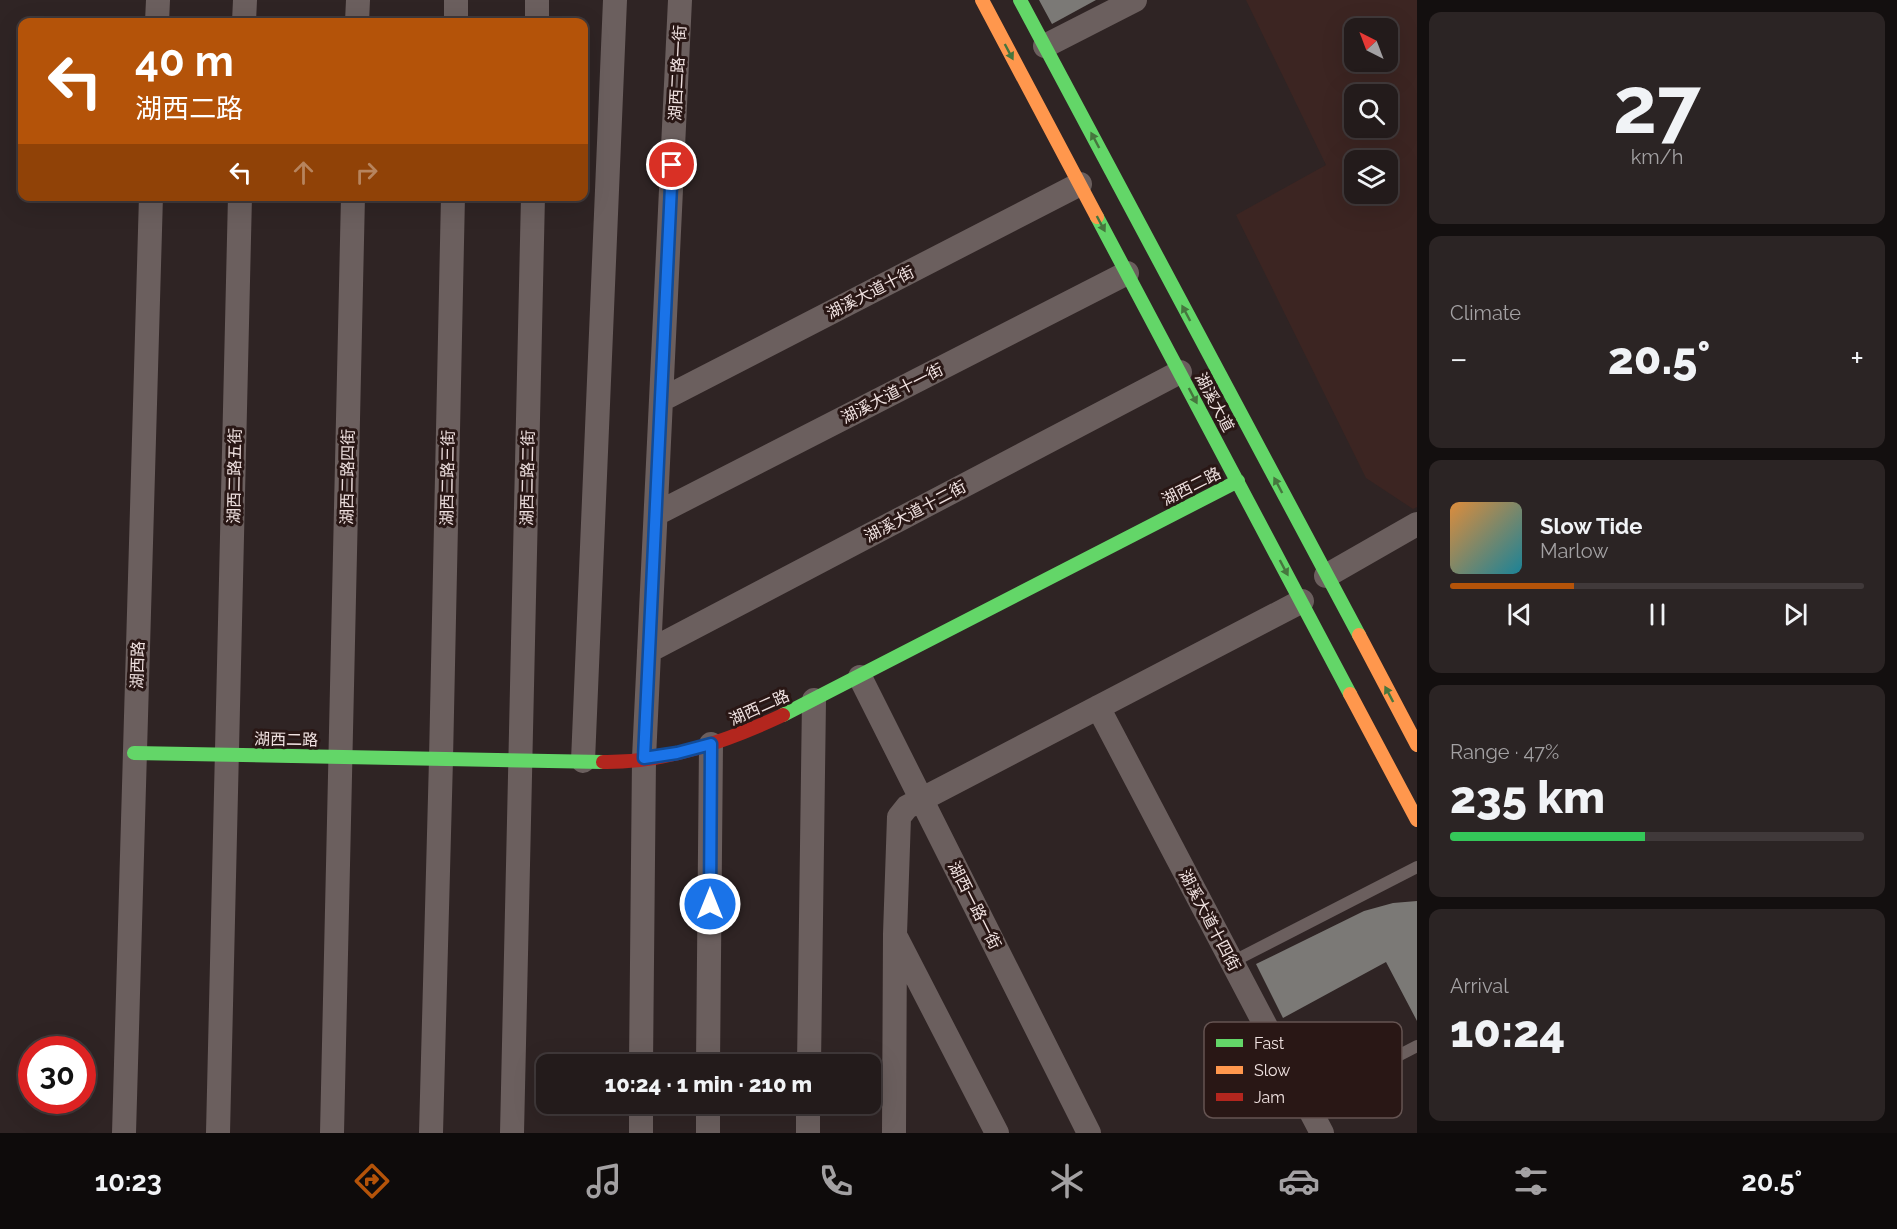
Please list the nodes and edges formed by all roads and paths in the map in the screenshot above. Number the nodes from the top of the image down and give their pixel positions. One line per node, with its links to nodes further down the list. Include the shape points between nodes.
1 (158, 0): 11 (street)
2 (245, 0): 12 (street)
3 (358, 0): 13 (street)
4 (456, 0): 14 (street)
5 (537, 0): 15 (street)
6 (615, 0): 43 (street)
7 (680, 0): 25 (street, 湖西二路一街)
8 (982, 0): 17 (street, 湖溪大道, one-way to 17)
9 (1020, 0): 16 (street, 湖溪大道)
10 (1135, 0): 16 (street)
11 (157, 18)
12 (244, 18)
13 (357, 18)
14 (456, 18)
15 (537, 18)
16 (1045, 46): 29 (street, 湖溪大道, one-way to 16)
17 (1080, 184): 23 (street, 湖溪大道, one-way to 23); 25 (street, 湖溪大道十街)
18 (151, 201): 37 (street, 湖西路)
19 (240, 201): 38 (street, 湖西二路五街)
20 (353, 201): 39 (street, 湖西二路四街)
21 (453, 201): 41 (street, 湖西二路三街)
22 (533, 201): 42 (street, 湖西二路二街)
23 (1127, 273): 24 (street, 湖溪大道); 27 (street, 湖溪大道十一街)
24 (1180, 372): 26 (street, 湖溪大道, one-way to 26); 31 (street, 湖溪大道十二街)
25 (661, 400): 27 (street, 湖西二路一街)
26 (1238, 481): 30 (street, 湖溪大道, one-way to 30); 32 (street, 湖西二路)
27 (656, 514): 31 (street, 湖西二路一街)
28 (1417, 524): 29 (street)
29 (1326, 576): 36 (street, 湖溪大道, one-way to 29)
30 (1302, 601): 34 (street); 45 (street, 湖溪大道)
31 (649, 651): 40 (street, 湖西二路一街)
32 (860, 677): 33 (street, 湖西二路); 44 (street, 湖西一路一街)
33 (814, 700): 35 (street, 湖西二路); 53 (street)
34 (1098, 708): 44 (street); 48 (street, 湖溪大道十四街)
35 (711, 744): 40 (street, 湖西二路); 52 (street)
36 (1417, 746)
37 (134, 753): 38 (street, 湖西二路); 60 (street, 湖西路)
38 (227, 755): 39 (street, 湖西二路); 61 (street, 湖西二路五街)
39 (341, 757): 41 (street, 湖西二路); 62 (street, 湖西二路四街)
40 (644, 758): 43 (street, 湖西二路); 51 (street, 湖西二路一街)
41 (441, 759): 42 (street, 湖西二路); 63 (street, 湖西二路三街)
42 (520, 760): 43 (street, 湖西二路); 64 (street, 湖西二路二街)
43 (583, 761)
44 (921, 799): 47 (street, via 907,807 899,818); 69 (street, 湖西一路一街)
45 (1417, 820)
46 (1417, 867): 48 (lane)
47 (895, 934): 59 (street); 68 (street)
48 (1232, 962): 49 (street, 湖溪大道十四街)
49 (1263, 1022)
50 (1417, 1046): 54 (lane)
51 (641, 1054)
52 (708, 1054)
53 (809, 1054)
54 (1402, 1054)
55 (641, 1114): 65 (street)
56 (708, 1114): 66 (street)
57 (808, 1114): 67 (street)
58 (1314, 1118): 70 (street, 湖溪大道十四街)
59 (896, 1130)
60 (124, 1133)
61 (218, 1133)
62 (332, 1133)
63 (431, 1133)
64 (512, 1133)
65 (641, 1133)
66 (708, 1133)
67 (808, 1133)
68 (997, 1133)
69 (1089, 1133)
70 (1322, 1133)

